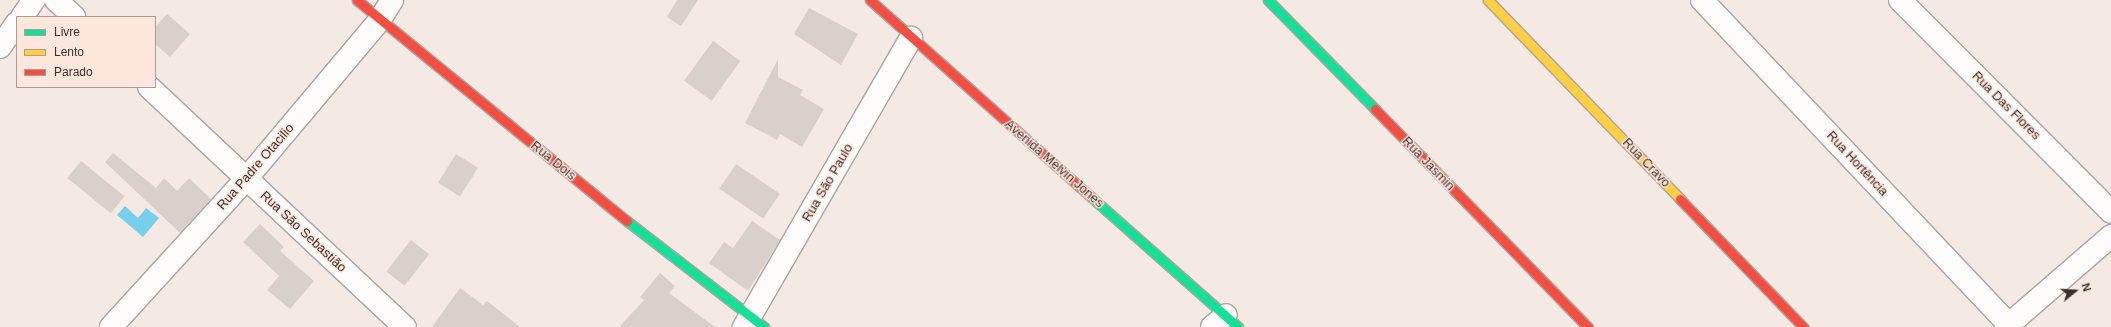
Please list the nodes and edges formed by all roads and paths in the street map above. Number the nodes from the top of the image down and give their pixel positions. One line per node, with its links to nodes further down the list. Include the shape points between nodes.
1 (34, 0): 10 (street)
2 (56, 0): 11 (street)
3 (357, 0): 12 (street, Rua Dois)
4 (392, 0): 12 (street, Rua Padre Otacilio)
5 (870, 0): 14 (street, Avenida Melvin Jones)
6 (1268, 0): 25 (street, Rua Jasmin)
7 (1488, 0): 26 (street, Rua Cravo)
8 (1702, 0): 22 (street, Rua Hortência)
9 (1900, 0): 18 (street, Rua Das Flores)
10 (23, 16)
11 (73, 16)
12 (379, 22): 17 (street, Rua Padre Otacilio); 21 (street, Rua Dois)
13 (16, 24): 15 (street)
14 (911, 38): 20 (street, Avenida Melvin Jones); 21 (street, Rua São Paulo)
15 (0, 47)
16 (150, 88): 17 (street, Rua São Sebastião)
17 (246, 179): 23 (street, Rua Padre Otacilio); 24 (street, Rua São Sebastião)
18 (2111, 212)
19 (2111, 236): 22 (street)
20 (1225, 323)
21 (753, 324)
22 (2008, 326)
23 (111, 327)
24 (405, 327)
25 (1588, 327)
26 (1803, 327)

